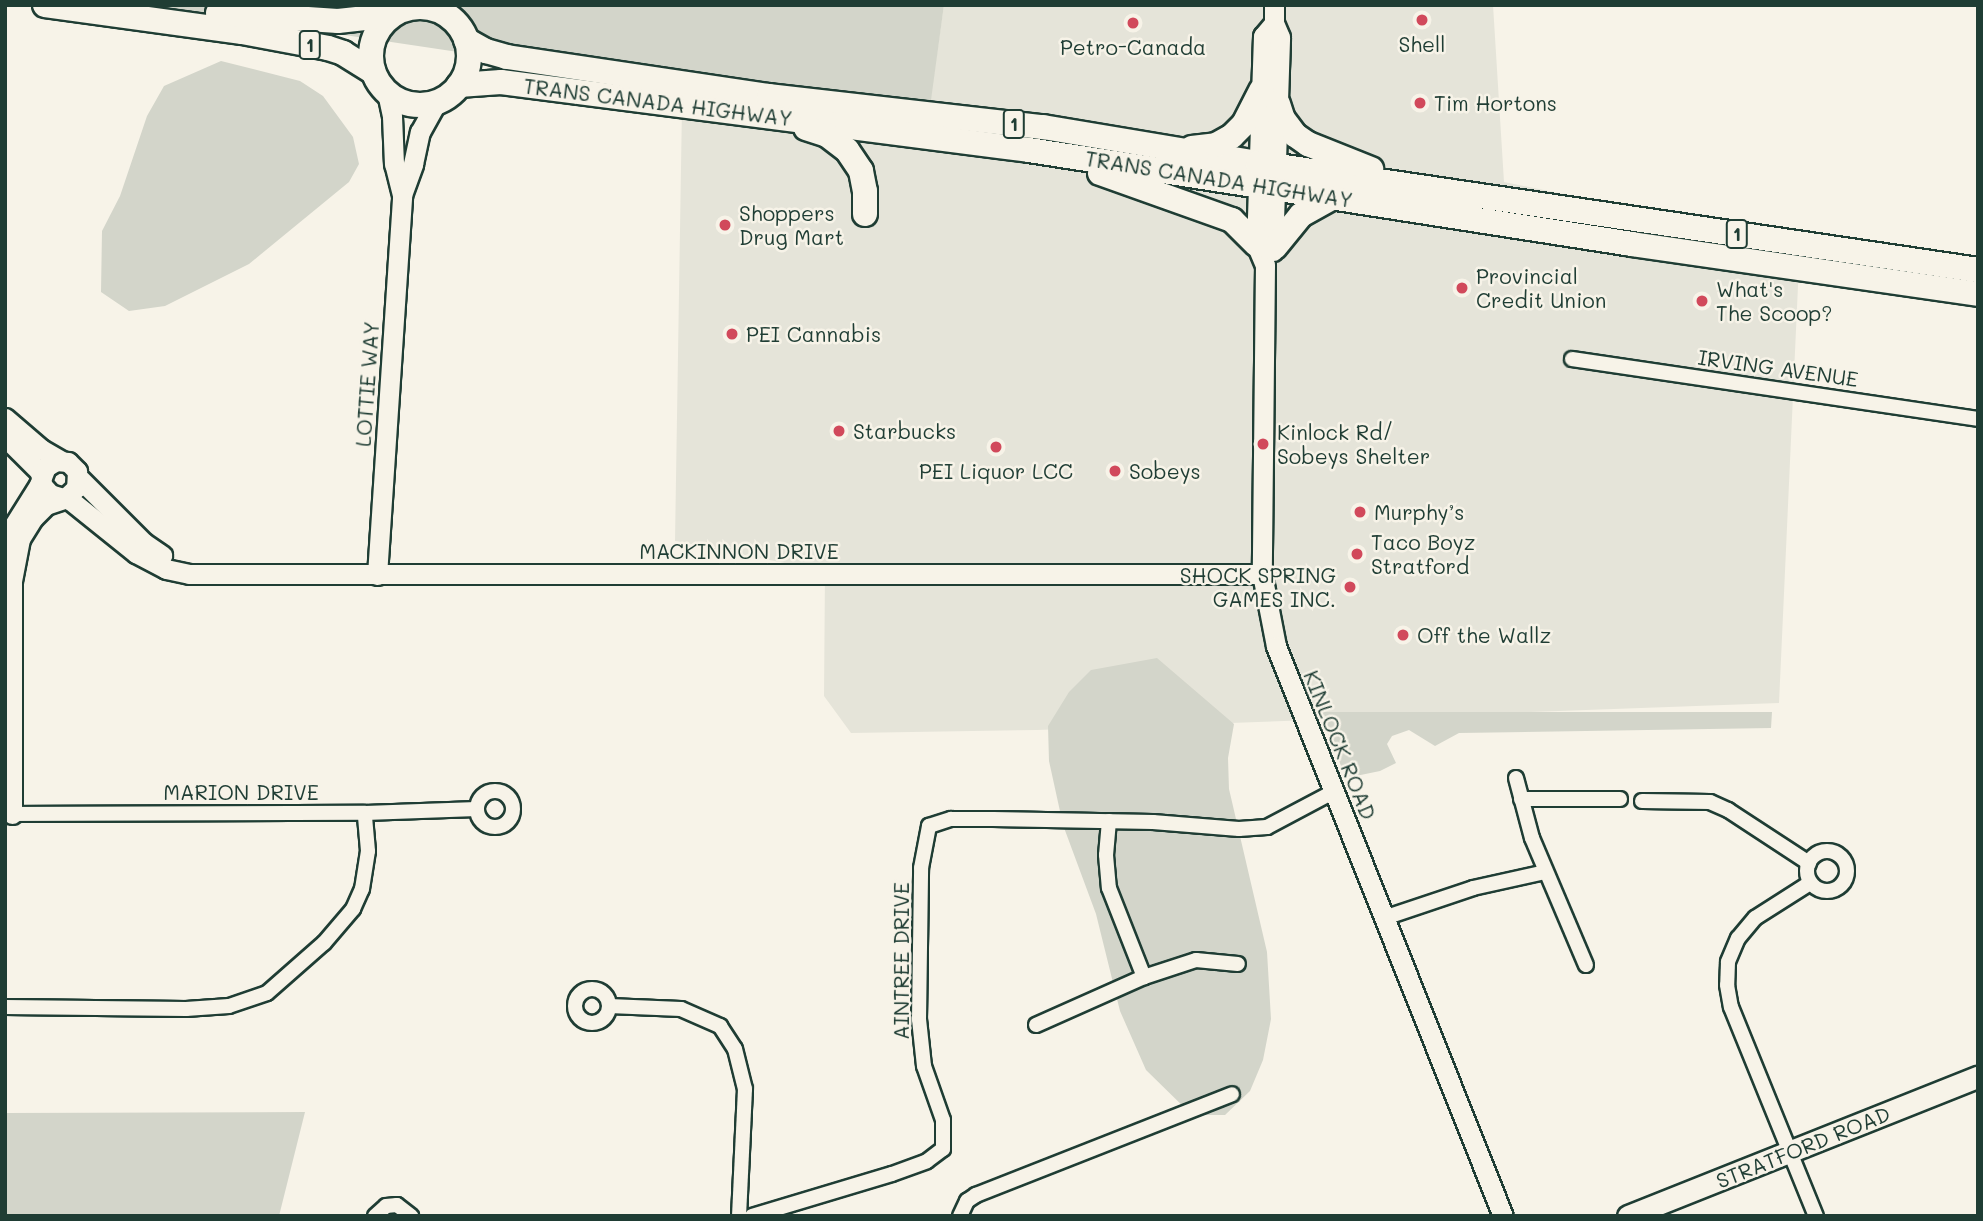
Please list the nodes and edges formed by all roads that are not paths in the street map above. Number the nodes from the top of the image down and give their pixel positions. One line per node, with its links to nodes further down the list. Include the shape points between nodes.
1 (45, 5): 6 (highway, 1, via 328,48 343,53)
2 (167, 5): 4 (highway, 1, via 321,21)
3 (1274, 14): 8 (street, KINLOCK ROAD, via 1280,37)
4 (392, 15): 5 (highway, via 415,7 441,12 458,25); 6 (highway, via 373,40 371,56)
5 (466, 40): 7 (highway, via 468,63); 11 (highway, TRANS CANADA HIGHWAY / 1, via 507,57 769,96 1043,127)
6 (380, 82): 9 (highway, via 405,102); 15 (street, LOTTIE WAY, via 392,116)
7 (459, 85): 9 (highway); 10 (highway, TRANS CANADA HIGHWAY / 1, via 501,82)
8 (1270, 97): 11 (highway, via 1232,136 1216,145); 13 (street, KINLOCK ROAD); 14 (highway, via 1294,135 1308,144)
9 (437, 101): 15 (street, LOTTIE WAY, via 420,132)
10 (769, 115): 12 (highway, TRANS CANADA HIGHWAY / 1); 17 (highway, via 827,135 847,150 861,171)
11 (1174, 149): 13 (highway, TRANS CANADA HIGHWAY / 1)
12 (1029, 150): 13 (highway, TRANS CANADA HIGHWAY / 1); 18 (highway, via 1232,220)
13 (1267, 175): 14 (highway, TRANS CANADA HIGHWAY / 1); 16 (highway, TRANS CANADA HIGHWAY / 1); 18 (street, KINLOCK ROAD)
14 (1411, 185): 19 (highway, TRANS CANADA HIGHWAY / 1)
15 (401, 195): 32 (street, LOTTIE WAY)
16 (1335, 197): 18 (highway, via 1307,210); 20 (highway, TRANS CANADA HIGHWAY / 1)
17 (865, 214)
18 (1265, 252): 31 (street, KINLOCK ROAD)
19 (1978, 270)
20 (1978, 294)
21 (1572, 359): 23 (street, IRVING AVENUE)
22 (5, 418): 25 (street)
23 (1978, 419)
24 (5, 437): 27 (street, via 35,466)
25 (62, 461): 26 (street, via 73,466); 27 (street, via 46,467)
26 (78, 477): 28 (street, via 76,488); 30 (street, MACKINNON DRIVE, via 144,543 160,554)
27 (41, 479): 28 (street, via 50,494); 29 (street, via 12,528)
28 (64, 499): 30 (street, MACKINNON DRIVE, via 89,513 136,553 166,569); 33 (street, via 46,505 20,539)
29 (5, 561)
30 (216, 573): 32 (street, MACKINNON DRIVE)
31 (1262, 574): 32 (street, MACKINNON DRIVE); 35 (street, KINLOCK ROAD, via 1276,646)
32 (377, 575)
33 (7, 610): 41 (street)
34 (1516, 778): 36 (street)
35 (1333, 792): 42 (street, via 1267,827); 46 (street, KINLOCK ROAD)
36 (1521, 799): 37 (street); 44 (street)
37 (1620, 799)
38 (1642, 801): 43 (street, via 1710,802)
39 (477, 809): 40 (street, MARION DRIVE)
40 (365, 813): 41 (street, MARION DRIVE); 50 (street, via 368,851 362,889 353,909 288,977 256,999 186,1009)
41 (8, 814)
42 (1109, 821): 49 (street, via 1109,888); 59 (street, AINTREE DRIVE, via 951,819 929,826 921,868 919,1019 924,1066 943,1120 943,1149 928,1161)
43 (1809, 863): 45 (street); 45 (street, via 1818,853 1831,852 1842,859 1847,870 1843,882 1833,890 1821,890)
44 (1545, 872): 46 (street, via 1473,888); 48 (street)
45 (1811, 883): 55 (street, via 1755,918 1738,938 1728,962 1731,1007)
46 (1384, 918): 61 (street, KINLOCK ROAD)
47 (1238, 964): 49 (street, via 1196,960)
48 (1586, 965)
49 (1144, 977): 52 (street)
50 (5, 1006)
51 (609, 1006): 58 (street, via 681,1009 720,1026 735,1049 745,1089)
52 (1036, 1025)
53 (1978, 1077): 55 (main road, STRATFORD ROAD)
54 (1232, 1094): 60 (street, via 976,1195 967,1201)
55 (1790, 1153): 62 (main road, STRATFORD ROAD); 63 (street)
56 (375, 1216): 57 (street, via 386,1206 397,1205)
57 (411, 1216)
58 (740, 1216)
59 (752, 1216)
60 (960, 1216)
61 (1503, 1216)
62 (1628, 1216)
63 (1816, 1216)

